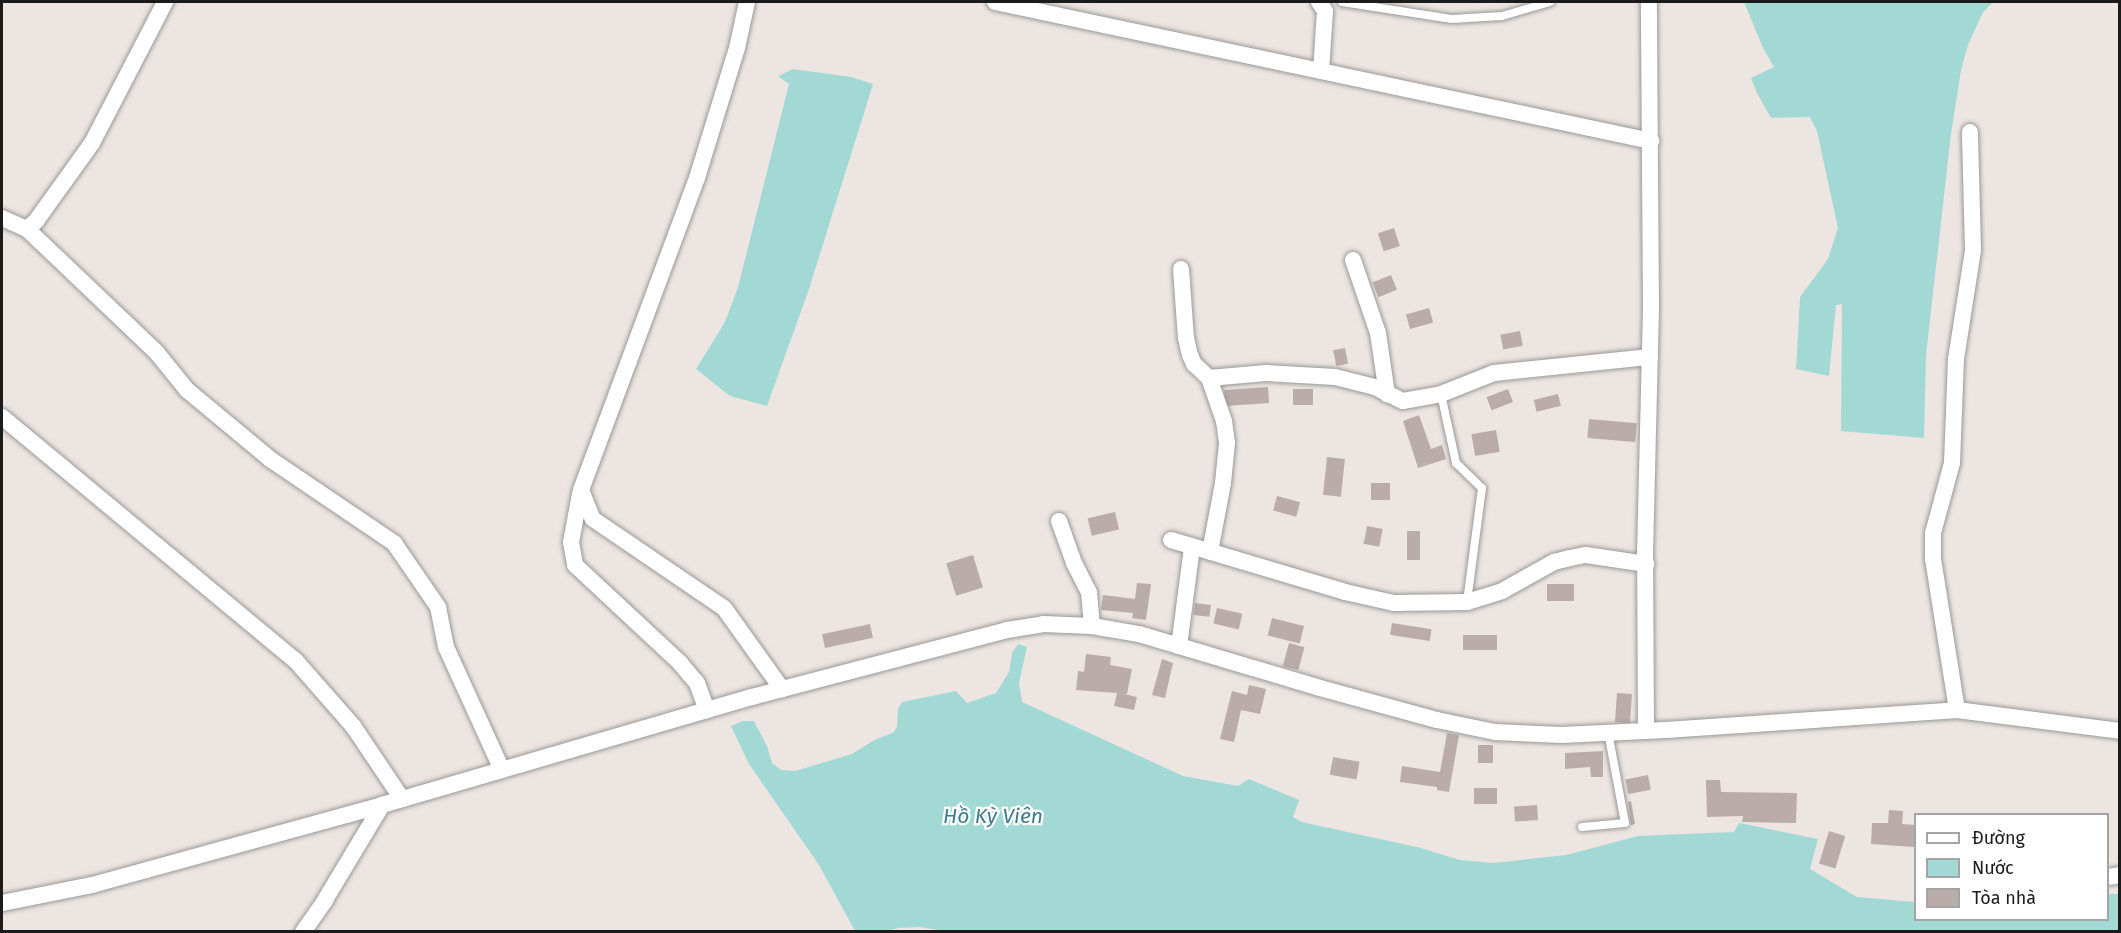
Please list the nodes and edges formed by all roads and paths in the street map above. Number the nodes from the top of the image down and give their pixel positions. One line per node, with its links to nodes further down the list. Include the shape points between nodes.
1 (165, 2): 12 (street, via 92,143)
2 (747, 2): 20 (street, via 698,178)
3 (995, 2): 8 (street)
4 (1320, 2): 8 (street, via 1325,11)
5 (1342, 2): 6 (lane, via 1452,19 1502,15)
6 (1550, 2)
7 (1649, 2): 10 (street)
8 (1321, 71): 10 (street)
9 (1970, 132): 31 (street, via 1973,250 1956,359 1952,463 1933,551)
10 (1651, 141): 15 (street)
11 (2, 218): 12 (street)
12 (27, 229): 35 (street, via 157,353 187,390 270,459 394,543 438,607 446,647)
13 (1353, 260): 17 (street, via 1378,333)
14 (1181, 269): 16 (street, via 1190,355)
15 (1650, 357): 18 (street, via 1494,373); 25 (street)
16 (1209, 378): 17 (street, via 1266,373 1335,377 1376,387); 24 (street, via 1227,443)
17 (1387, 394): 18 (street, via 1403,401)
18 (1442, 394): 26 (lane, via 1456,463 1482,488)
19 (2, 417): 36 (street, via 295,660 353,726)
20 (580, 490): 29 (street, via 593,519 724,608); 30 (street, via 571,542 575,564 681,663 698,683)
21 (1059, 521): 27 (street, via 1089,592)
22 (1171, 540): 23 (street)
23 (1192, 547): 24 (street); 28 (street)
24 (1210, 552): 26 (street, via 1394,603)
25 (1646, 564): 26 (street, via 1586,555 1570,558 1554,562 1502,591); 32 (street)
26 (1467, 602)
27 (1092, 626): 28 (street); 29 (street, via 1043,624 1007,630)
28 (1179, 646): 34 (street, via 1437,720 1494,732)
29 (782, 689): 30 (street)
30 (707, 710): 35 (street)
31 (1957, 710): 32 (street); 33 (street)
32 (1647, 731): 34 (street)
33 (2120, 731)
34 (1608, 732): 38 (lane, via 1625,823)
35 (502, 770): 36 (street)
36 (402, 799): 37 (street)
37 (382, 805): 39 (street, via 92,885); 40 (street)
38 (1582, 827)
39 (2, 903)
40 (303, 932)

